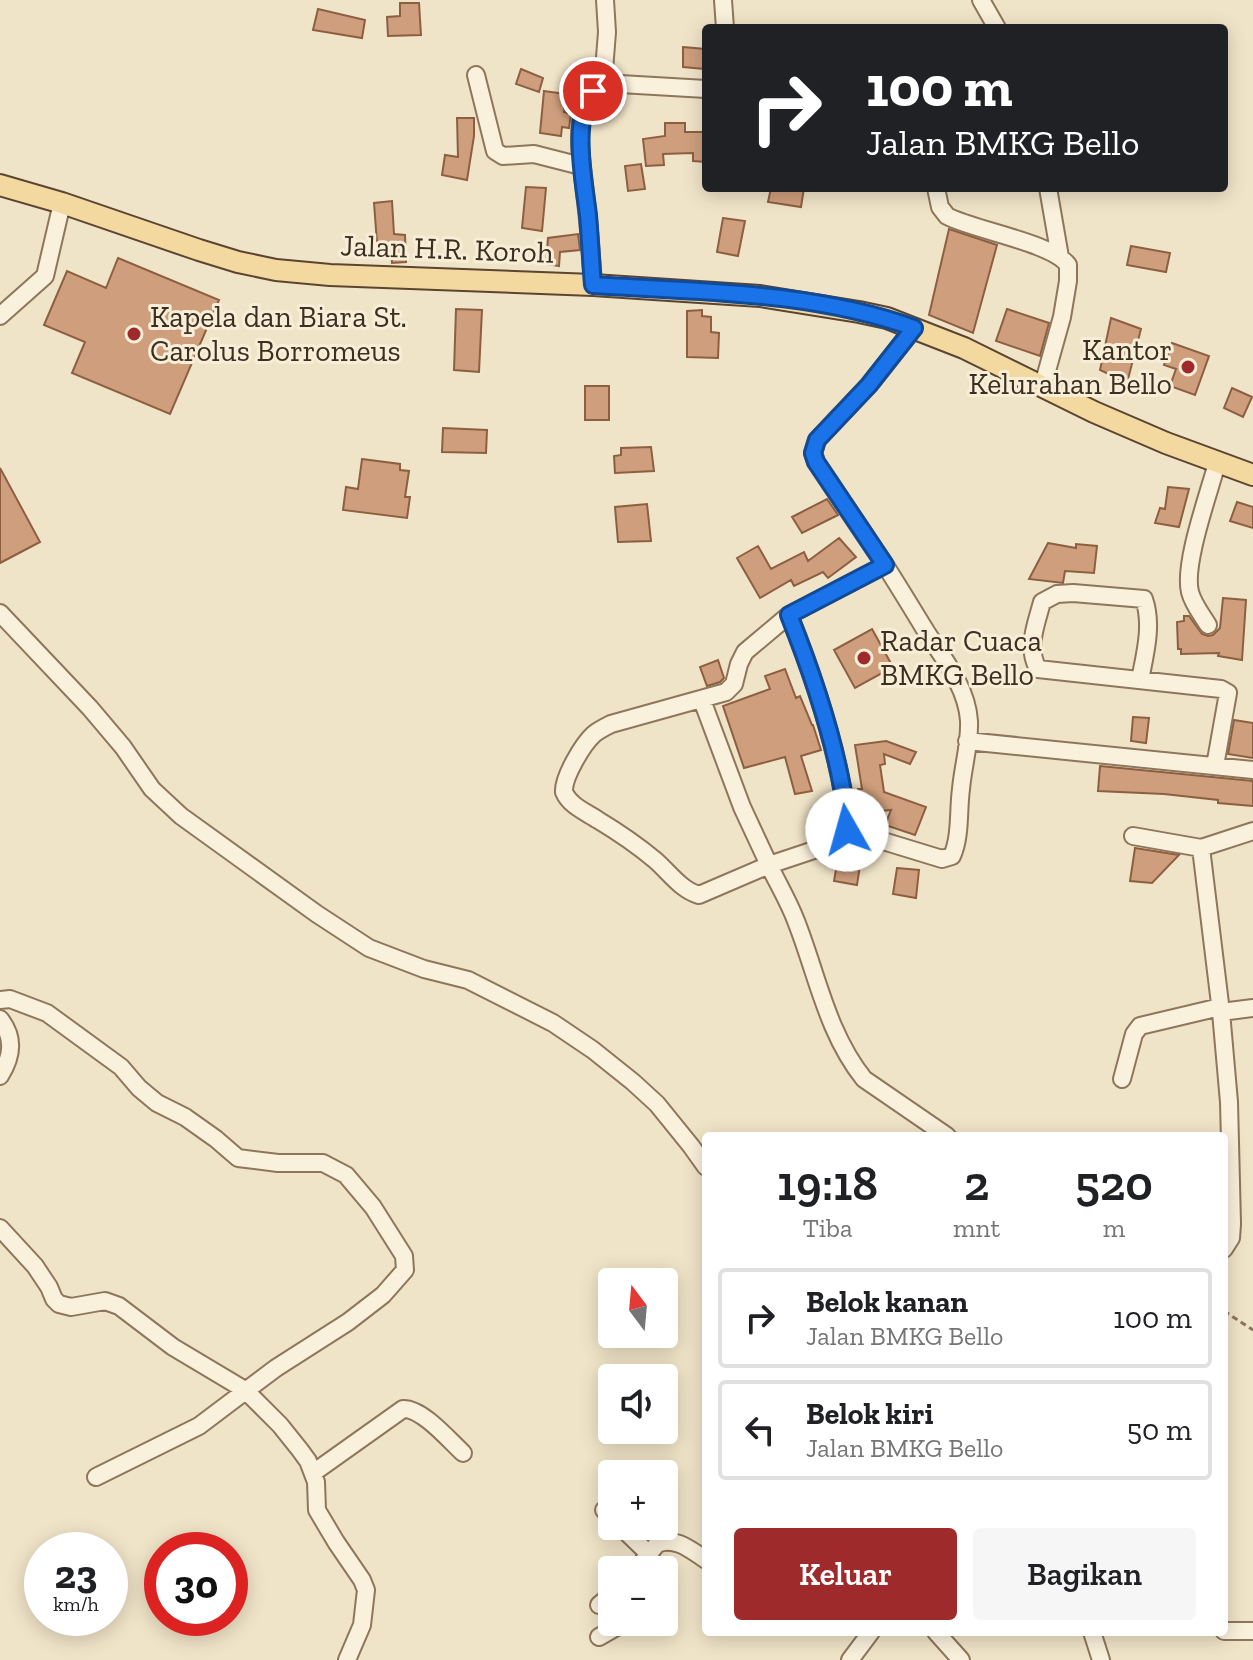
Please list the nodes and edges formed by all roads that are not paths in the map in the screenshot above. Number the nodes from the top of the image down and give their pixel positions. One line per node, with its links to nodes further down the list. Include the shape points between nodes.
1 (605, 0): 7 (street)
2 (723, 0): 4 (street)
3 (981, 0): 5 (street)
4 (725, 24)
5 (995, 24)
6 (476, 75): 9 (street, via 495,151)
7 (603, 83): 8 (street); 9 (street, via 584,106)
8 (702, 89)
9 (581, 166): 15 (street)
10 (0, 185): 13 (main road, Jalan H.R. Koroh)
11 (937, 192): 14 (street, via 947,216)
12 (1049, 192): 14 (street)
13 (62, 203): 15 (main road, Jalan H.R. Koroh, via 276,270); 16 (street, via 45,276)
14 (1060, 257): 18 (street, via 1069,276)
15 (593, 285): 17 (main road, Jalan H.R. Koroh, via 807,302)
16 (0, 316)
17 (914, 328): 18 (main road, Jalan H.R. Koroh); 21 (street, via 817,440 813,453)
18 (1043, 385): 19 (main road, Jalan H.R. Koroh)
19 (1217, 463): 20 (main road, Jalan H.R. Koroh); 24 (street, via 1189,569 1189,589)
20 (1253, 475)
21 (885, 565): 23 (street); 27 (street, via 962,691 969,720)
22 (0, 613): 42 (street, via 181,816 369,948 468,980 553,1023 649,1097)
23 (789, 615): 26 (street, via 745,652 729,690); 30 (street, via 837,757)
24 (1208, 625)
25 (1140, 680): 25 (street, via 1038,669 1031,644 1042,602 1073,593 1144,599 1147,647); 28 (street, via 1228,693)
26 (702, 700): 34 (street); 34 (street, via 598,731 565,780 564,792 572,804 622,835 696,895)
27 (967, 741): 28 (street); 30 (street, via 952,856 942,859)
28 (1215, 766): 29 (street)
29 (1253, 770)
30 (847, 830): 34 (street, via 835,843)
31 (1253, 831): 33 (street)
32 (1133, 836): 33 (street)
33 (1201, 848): 37 (street)
34 (769, 865): 41 (street, via 795,918 830,1020 854,1066)
35 (0, 1000): 45 (street, via 47,1013 121,1067 157,1103 185,1117 238,1158 323,1163 346,1175 404,1256 405,1270 383,1295)
36 (1253, 1008): 37 (street)
37 (1220, 1009): 40 (street, via 1140,1026); 44 (street, via 1229,1102)
38 (0, 1019): 39 (street, via 11,1047)
39 (0, 1076)
40 (1122, 1079)
41 (941, 1132)
42 (702, 1162)
43 (0, 1228): 45 (street, via 35,1266 59,1304 113,1303)
44 (1228, 1243)
45 (245, 1390): 47 (street, via 280,1425); 48 (street, via 199,1426)
46 (463, 1453): 47 (street, via 409,1408)
47 (313, 1473): 57 (street, via 317,1510 366,1590 362,1625)
48 (96, 1477)
49 (634, 1540): 50 (street)
50 (649, 1554): 51 (street, via 661,1542 680,1543)
51 (702, 1557)
52 (1228, 1631): 53 (street)
53 (1253, 1631)
54 (868, 1636): 58 (street)
55 (940, 1636): 59 (street)
56 (1093, 1636): 60 (street)
57 (347, 1660)
58 (850, 1660)
59 (961, 1660)
60 (1101, 1660)

